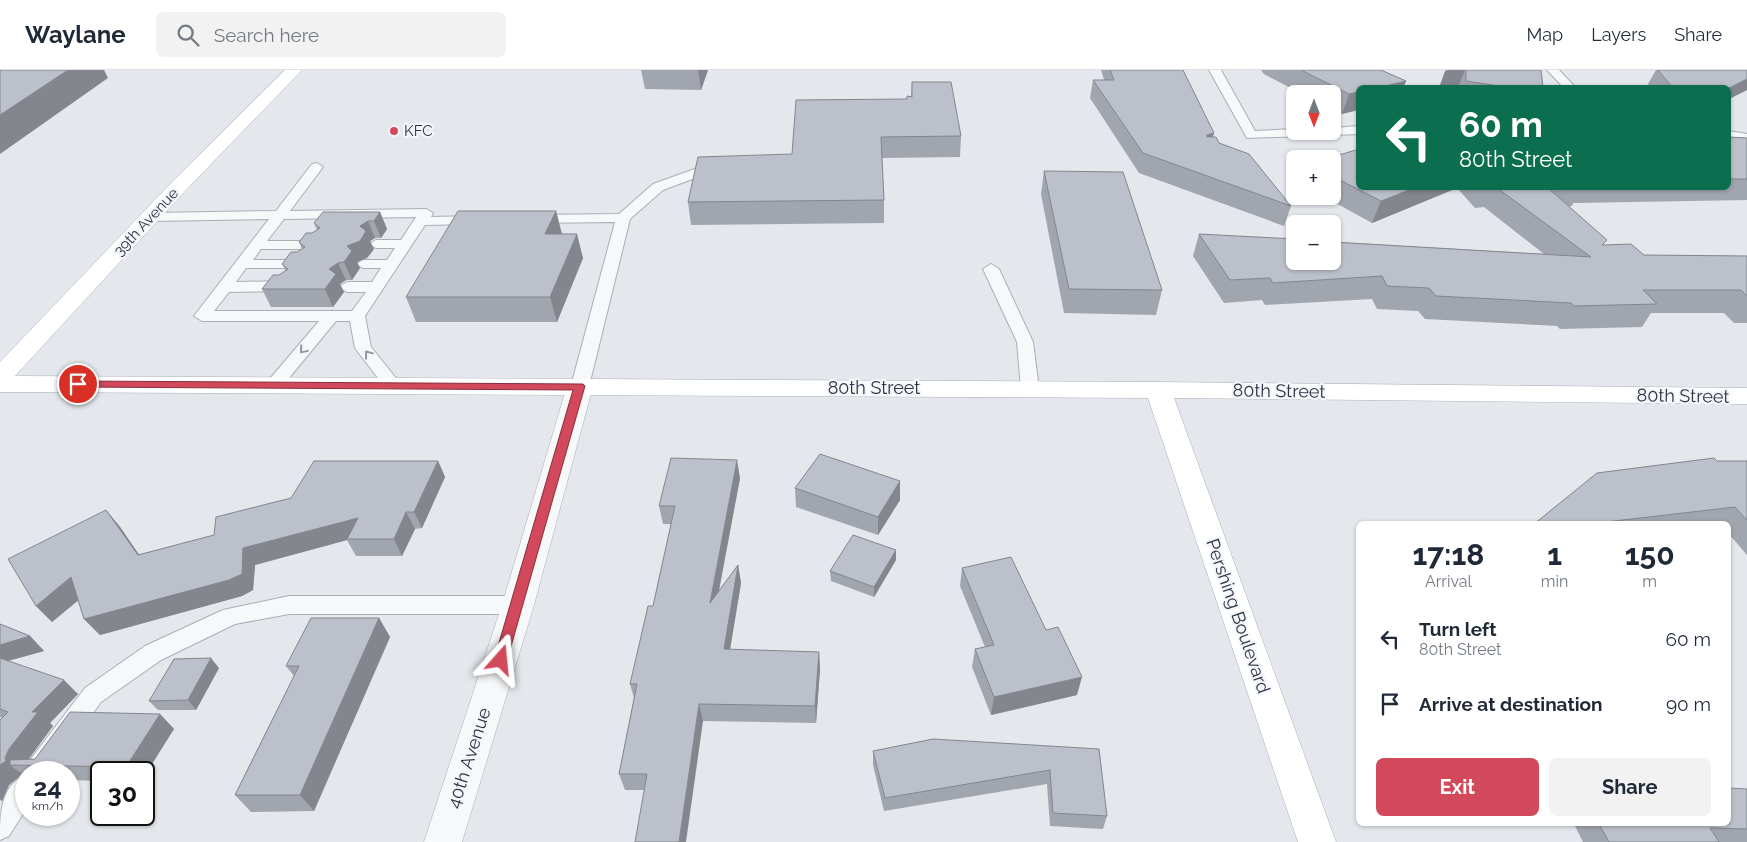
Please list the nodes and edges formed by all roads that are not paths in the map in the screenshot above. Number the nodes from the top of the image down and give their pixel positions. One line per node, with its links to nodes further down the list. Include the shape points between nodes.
1 (294, 70): 11 (street, 39th Avenue)
2 (1215, 70): 5 (lane, via 1251,135)
3 (1553, 70): 4 (lane)
4 (1569, 85)
5 (1356, 130)
6 (1731, 135): 7 (lane)
7 (1747, 138)
8 (725, 162): 12 (lane, via 658,187)
9 (317, 167): 10 (lane)
10 (278, 216): 11 (lane); 15 (lane, via 426,213); 18 (lane)
11 (151, 217): 31 (street, 39th Avenue)
12 (623, 218): 14 (lane); 35 (lane)
13 (488, 220): 15 (lane)
14 (517, 220)
15 (420, 221): 17 (lane)
16 (376, 244): 17 (lane)
17 (405, 244): 23 (lane)
18 (256, 245): 19 (lane); 20 (lane)
19 (319, 245)
20 (242, 264): 21 (lane); 25 (lane)
21 (304, 264)
22 (363, 264): 23 (lane)
23 (392, 264): 28 (lane)
24 (991, 269): 36 (lane, via 1025,342)
25 (224, 286): 26 (lane); 29 (lane, via 202,316)
26 (287, 286)
27 (347, 287): 28 (lane)
28 (376, 287): 30 (lane)
29 (332, 316): 30 (lane); 33 (lane, one-way to 33)
30 (357, 316): 34 (lane, one-way to 30, via 363,348)
31 (0, 377)
32 (0, 384): 33 (street, 80th Street)
33 (274, 385): 34 (street, 80th Street)
34 (393, 386): 35 (street, 80th Street)
35 (580, 386): 36 (street, 80th Street); 39 (street, 40th Avenue)
36 (1030, 389): 37 (street, 80th Street)
37 (1158, 390): 38 (street, 80th Street); 44 (street, Pershing Boulevard)
38 (1747, 396)
39 (518, 605): 40 (lane, via 289,605 231,616 153,653 93,695); 43 (street, 40th Avenue)
40 (44, 761)
41 (15, 804): 42 (lane)
42 (0, 827)
43 (443, 842)
44 (1317, 842)

